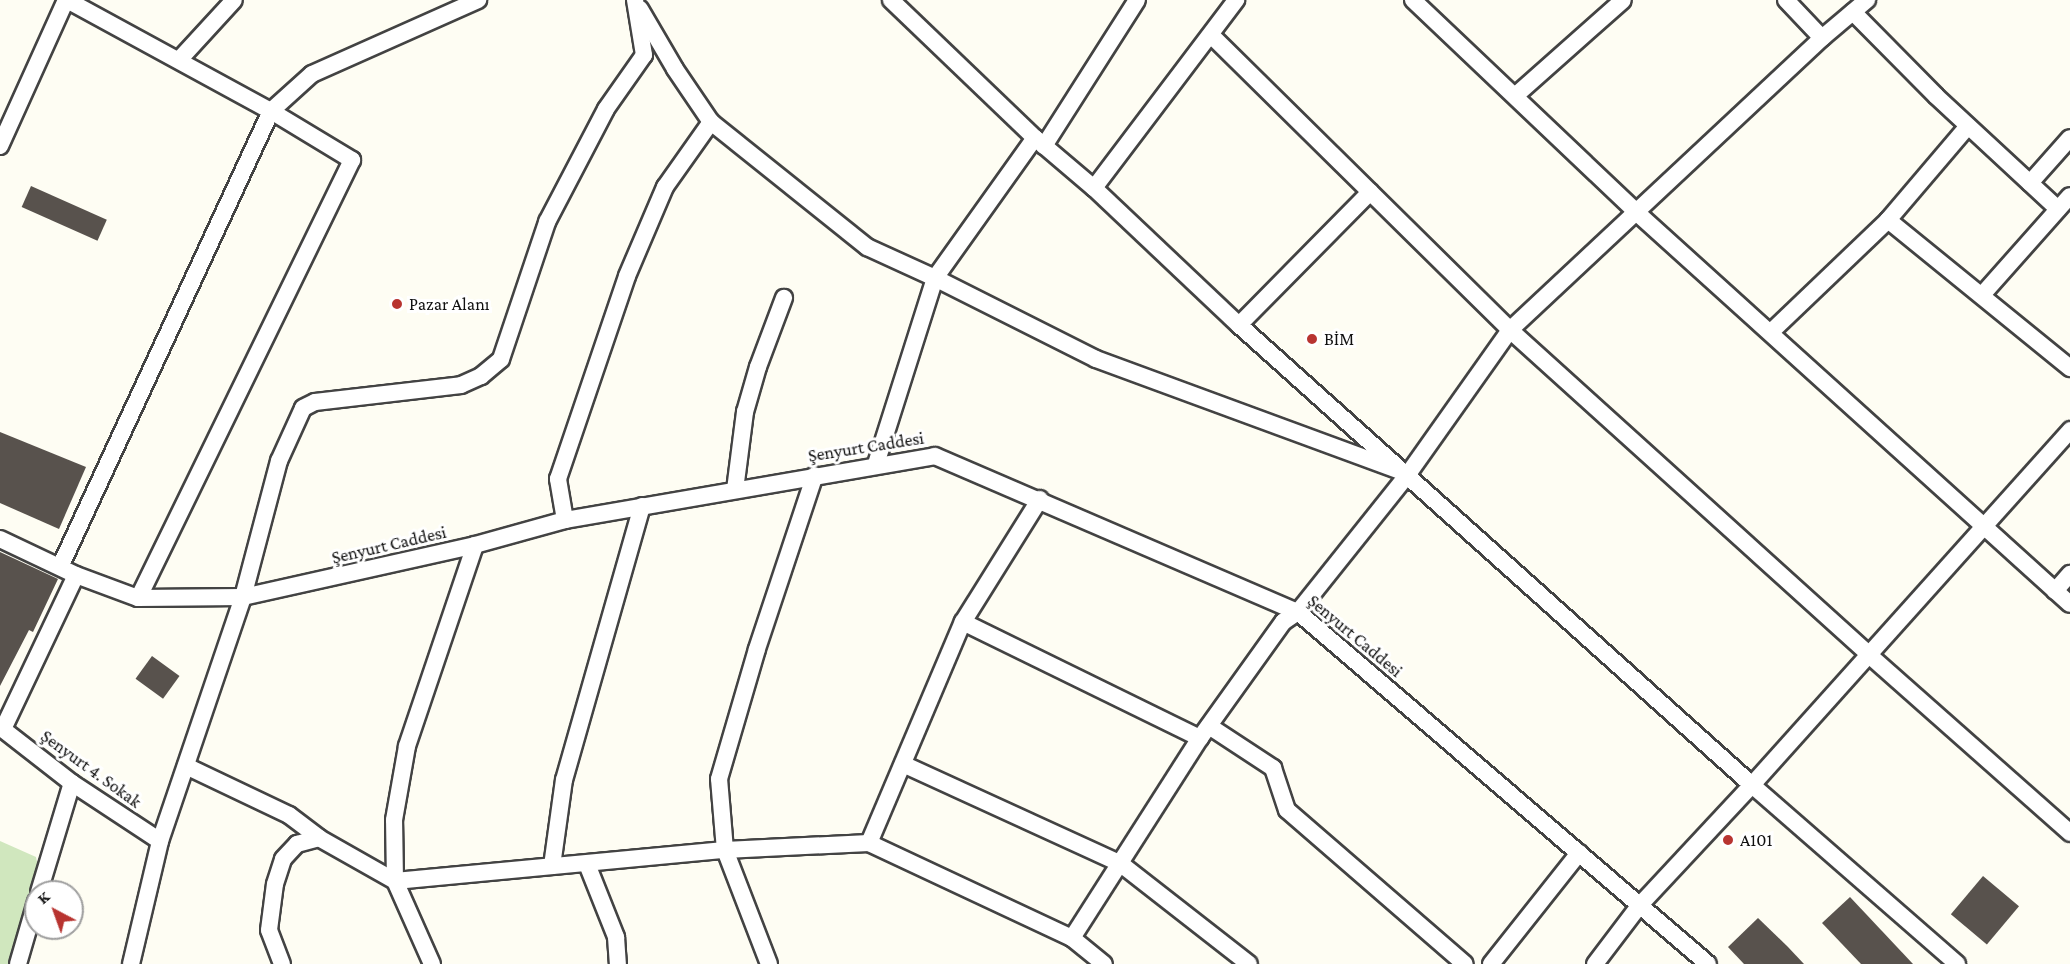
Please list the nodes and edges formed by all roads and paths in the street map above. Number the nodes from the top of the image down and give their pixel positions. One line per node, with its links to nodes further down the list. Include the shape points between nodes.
1 (67, 0): 16 (street); 23 (street)
2 (234, 0): 16 (street)
3 (478, 0): 12 (street)
4 (635, 0): 19 (street); 53 (street, via 644,55 606,109 547,222 501,359 461,385 315,402 303,408 279,461)
5 (891, 0): 22 (street)
6 (1137, 0): 22 (street)
7 (1236, 0): 14 (street)
8 (1413, 0): 17 (street)
9 (1623, 0): 17 (street)
10 (1786, 0): 15 (street)
11 (1867, 0): 13 (street)
12 (446, 6): 18 (street, via 312,74)
13 (1853, 12): 15 (street); 20 (street)
14 (1211, 35): 25 (street); 26 (street)
15 (1822, 38): 29 (street)
16 (179, 60): 18 (street)
17 (1515, 96): 29 (street)
18 (270, 111): 49 (street); 54 (street, via 352,160)
19 (711, 122): 31 (street, via 867,247); 45 (street, via 665,187 627,276 558,479)
20 (1968, 126): 24 (street); 30 (street)
21 (2070, 138): 24 (street)
22 (1039, 142): 25 (street); 31 (street)
23 (0, 146)
24 (2030, 183): 28 (street)
25 (1094, 188): 34 (street)
26 (1370, 192): 34 (street); 35 (street)
27 (2070, 196): 28 (street)
28 (2058, 209): 32 (street)
29 (1635, 212): 35 (street); 36 (street)
30 (1888, 220): 32 (street); 36 (street)
31 (935, 278): 39 (street); 40 (street, via 1096,359)
32 (1982, 295): 37 (street)
33 (784, 298): 42 (street, via 748,401 740,434)
34 (1239, 325): 40 (street)
35 (1509, 330): 40 (street); 58 (street)
36 (1771, 332): 46 (street)
37 (2070, 368)
38 (2070, 430): 46 (street)
39 (876, 464): 41 (street, Şenyurt Caddesi); 43 (street, Şenyurt Caddesi, via 935,456)
40 (1408, 474): 56 (street); 64 (street)
41 (814, 475): 42 (street, Şenyurt Caddesi); 69 (street, via 719,779)
42 (735, 490): 44 (street, Şenyurt Caddesi)
43 (1040, 499): 56 (street, Şenyurt Caddesi); 57 (street)
44 (642, 506): 45 (street, Şenyurt Caddesi); 73 (street, via 564,780)
45 (565, 520): 48 (street, Şenyurt Caddesi)
46 (1983, 526): 52 (street); 58 (street)
47 (0, 539): 49 (street, Şenyurt Caddesi)
48 (475, 545): 53 (street, Şenyurt Caddesi); 75 (street, via 407,746 394,820)
49 (60, 567): 50 (street, Şenyurt Caddesi)
50 (76, 574): 54 (street, Şenyurt Caddesi); 59 (street)
51 (2070, 574): 52 (street)
52 (2055, 591): 55 (street)
53 (243, 597): 54 (street, Şenyurt Caddesi); 62 (street)
54 (138, 598)
55 (2070, 604)
56 (1298, 612): 60 (street, via 1283,622); 70 (street, Şenyurt Caddesi)
57 (963, 622): 60 (street); 61 (street)
58 (1868, 654): 64 (street); 65 (street)
59 (2, 728): 63 (street, Şenyurt 4. Sokak)
60 (1205, 732): 72 (street); 87 (street, via 1273,768 1287,810)
61 (903, 764): 68 (street); 72 (street)
62 (186, 766): 66 (street, via 289,815); 67 (street)
63 (72, 783): 67 (street, Şenyurt 4. Sokak); 74 (street)
64 (1752, 785): 76 (street); 91 (street)
65 (2070, 833)
66 (319, 838): 75 (street); 81 (street, via 297,844 283,859 275,884 269,930)
67 (160, 841): 80 (street)
68 (869, 843): 69 (street); 77 (street)
69 (724, 850): 71 (street); 84 (street)
70 (1579, 853): 76 (street, Şenyurt Caddesi); 88 (street)
71 (587, 864): 73 (street); 83 (street, via 616,937)
72 (1121, 864): 77 (street); 86 (street)
73 (552, 866): 75 (street)
74 (43, 880)
75 (395, 881): 82 (street)
76 (1638, 906): 89 (street); 90 (street, Şenyurt Caddesi)
77 (1072, 938): 85 (street)
78 (25, 940): 79 (street)
79 (18, 964)
80 (131, 964)
81 (282, 964)
82 (432, 964)
83 (618, 964)
84 (769, 964)
85 (1104, 964)
86 (1249, 964)
87 (1465, 964)
88 (1491, 964)
89 (1594, 964)
90 (1707, 964)
91 (1957, 964)

